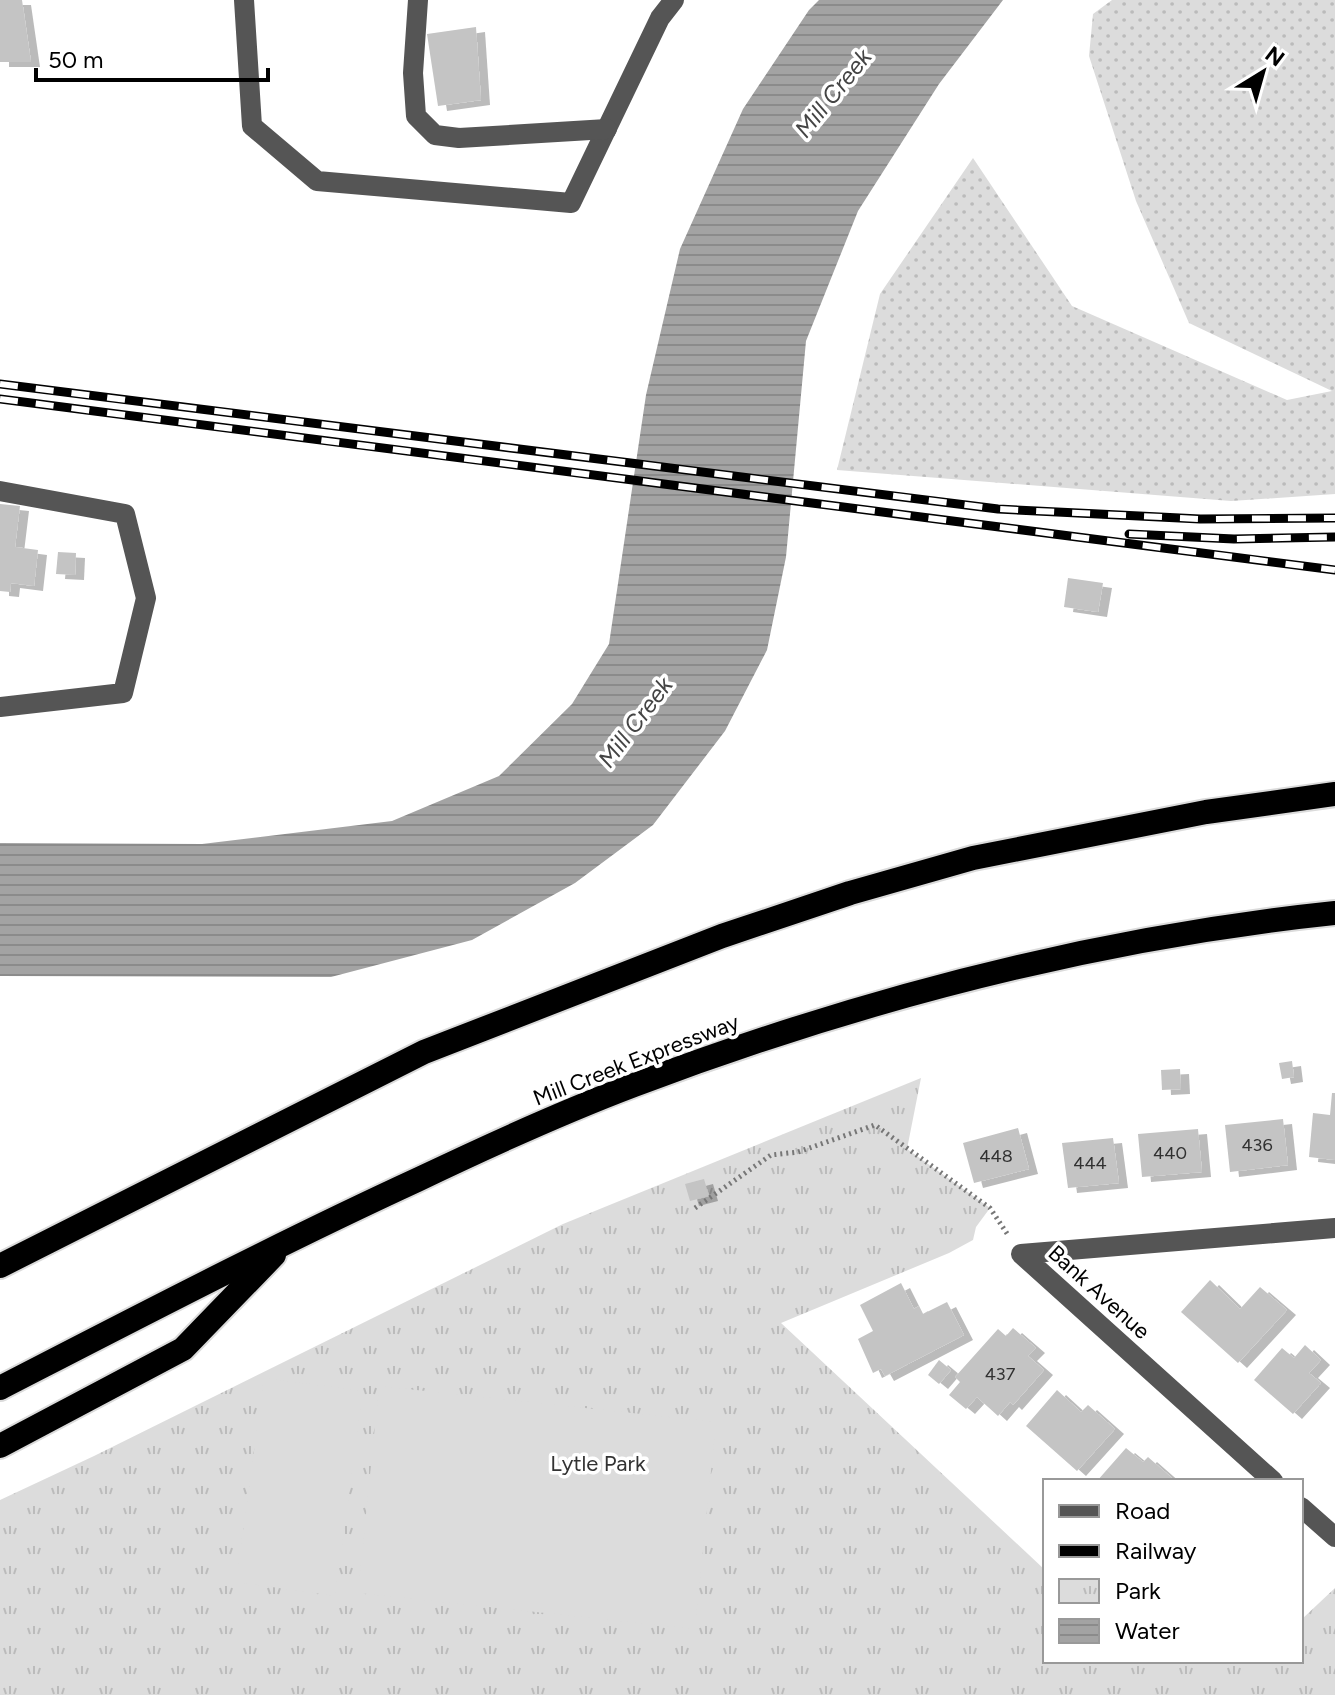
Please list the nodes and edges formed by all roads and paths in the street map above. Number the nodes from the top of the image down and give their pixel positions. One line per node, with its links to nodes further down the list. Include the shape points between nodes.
1 (244, 0): 4 (street, via 252,126 317,181 571,203)
2 (418, 0): 4 (street, via 416,116 435,135)
3 (674, 0): 4 (street, via 660,18)
4 (607, 129)
5 (0, 491): 6 (street, via 125,514 146,598 123,693)
6 (0, 707)
7 (1335, 794): 13 (highway, via 1206,812 973,858 722,936 424,1052)
8 (1335, 913): 11 (highway, Mill Creek Expressway, via 1132,943 905,995 781,1033 509,1137)
9 (695, 1208): 12 (path, via 771,1155 798,1152 875,1125 990,1208)
10 (1335, 1228): 12 (street, Bank Avenue)
11 (288, 1240): 14 (highway, Mill Creek Expressway); 15 (highway, via 183,1349)
12 (1021, 1254): 16 (street, Bank Avenue)
13 (0, 1266)
14 (0, 1388)
15 (0, 1446)
16 (1271, 1479)
17 (1303, 1509): 18 (street)
18 (1335, 1537)

